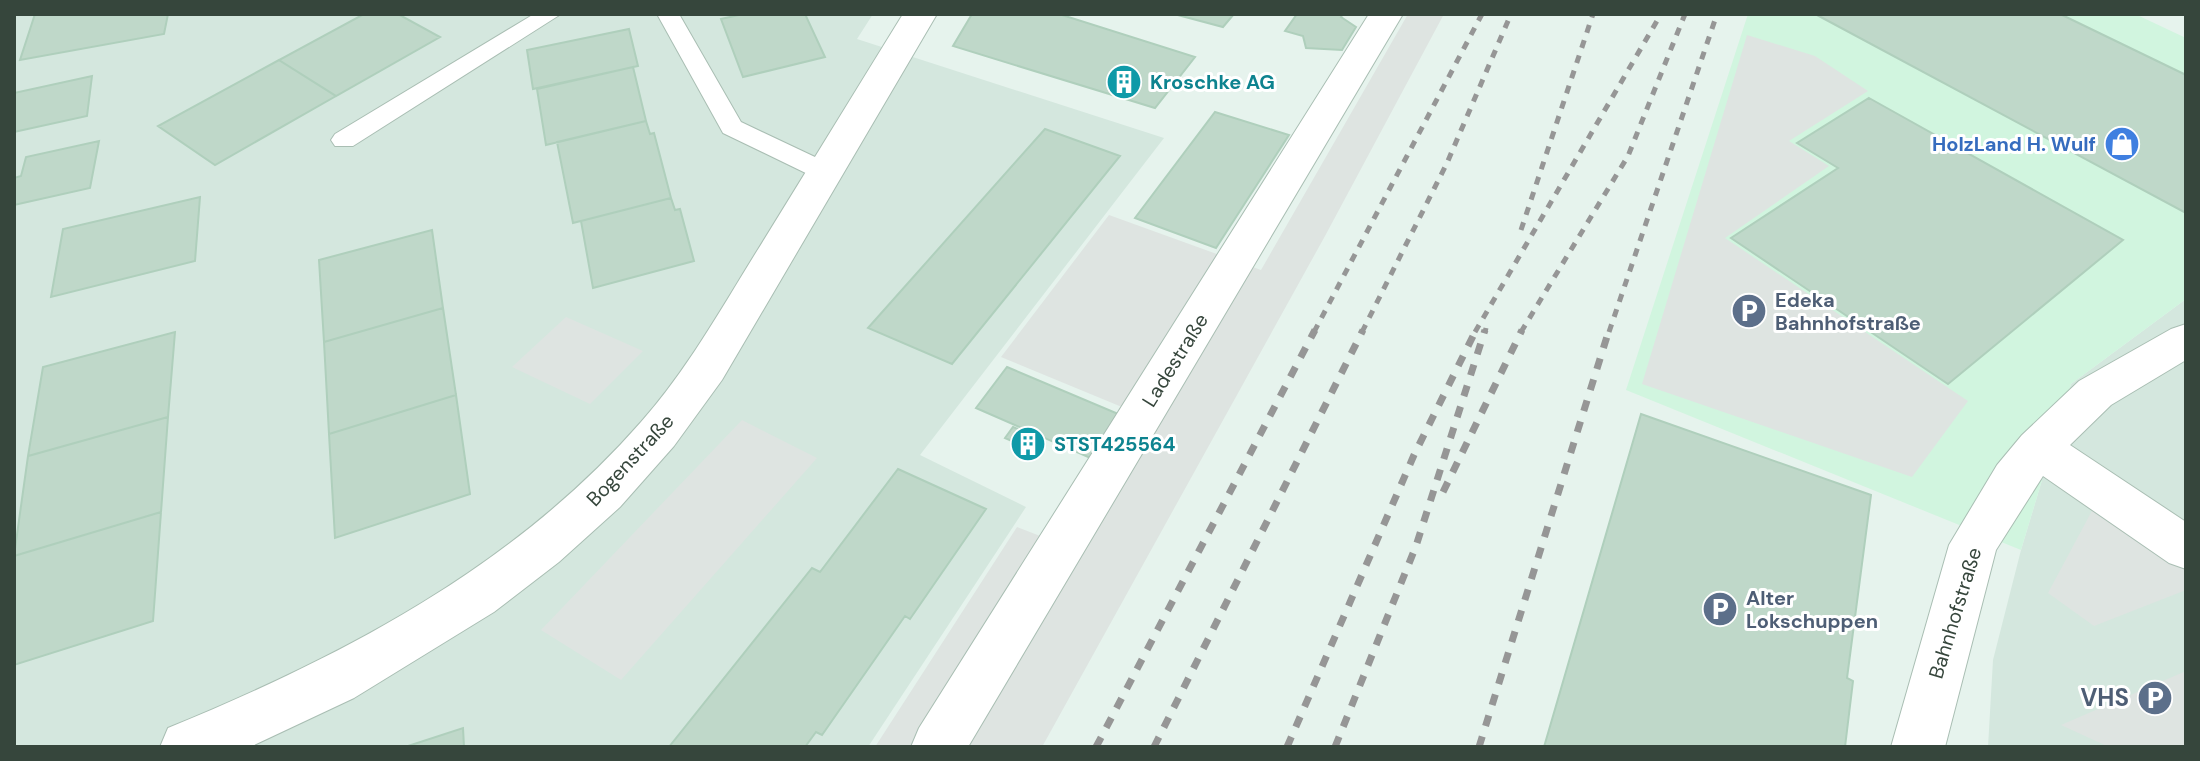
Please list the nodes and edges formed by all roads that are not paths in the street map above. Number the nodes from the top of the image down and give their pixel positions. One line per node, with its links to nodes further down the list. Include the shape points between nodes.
1 (550, 14): 5 (lane)
2 (668, 14): 6 (lane, via 732,127)
3 (920, 14): 6 (street, Bogenstraße)
4 (1386, 14): 11 (street, Ladestraße)
5 (344, 140)
6 (825, 172): 10 (street, Bogenstraße, via 700,379 652,441 590,505 503,576 379,657 274,711)
7 (2186, 340): 8 (street, Bahnhofstraße, via 2095,393)
8 (2038, 448): 9 (street); 12 (street, Bahnhofstraße, via 1973,545)
9 (2186, 548)
10 (187, 747)
11 (938, 747)
12 (1918, 747)

